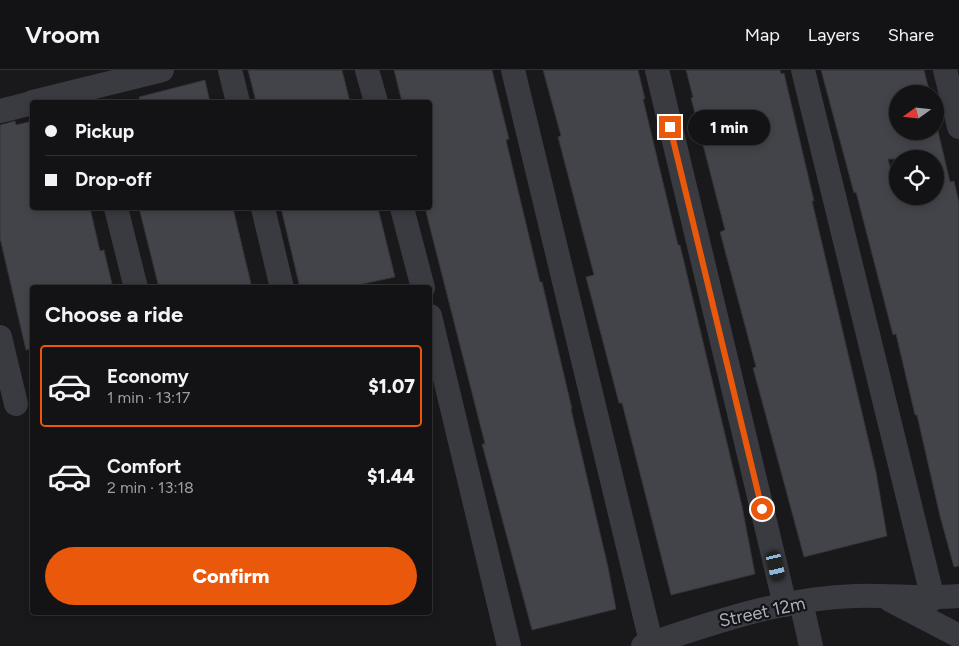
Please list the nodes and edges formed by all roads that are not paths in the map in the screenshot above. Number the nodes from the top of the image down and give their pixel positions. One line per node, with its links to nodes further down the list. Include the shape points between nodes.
1 (162, 70): 8 (street)
2 (230, 70): 10 (street)
3 (367, 70): 11 (street)
4 (513, 70): 29 (street)
5 (657, 70): 27 (street)
6 (803, 70): 26 (street)
7 (945, 70): 14 (street)
8 (85, 87): 9 (street)
9 (40, 100)
10 (238, 100)
11 (375, 100)
12 (30, 103): 13 (street)
13 (0, 111)
14 (959, 127)
15 (116, 210): 18 (street)
16 (263, 210): 19 (street)
17 (403, 210): 20 (street)
18 (135, 285)
19 (281, 285)
20 (422, 285)
21 (432, 324): 30 (street)
22 (0, 337): 23 (street)
23 (16, 404)
24 (959, 596): 26 (street, Street 12m)
25 (884, 597): 26 (street, Street 12m); 27 (street, Street 12m, via 855,596); 28 (street)
26 (933, 599)
27 (793, 603): 29 (street, Street 12m, via 697,628); 31 (street)
28 (959, 636)
29 (649, 645)
30 (509, 646)
31 (811, 646)

